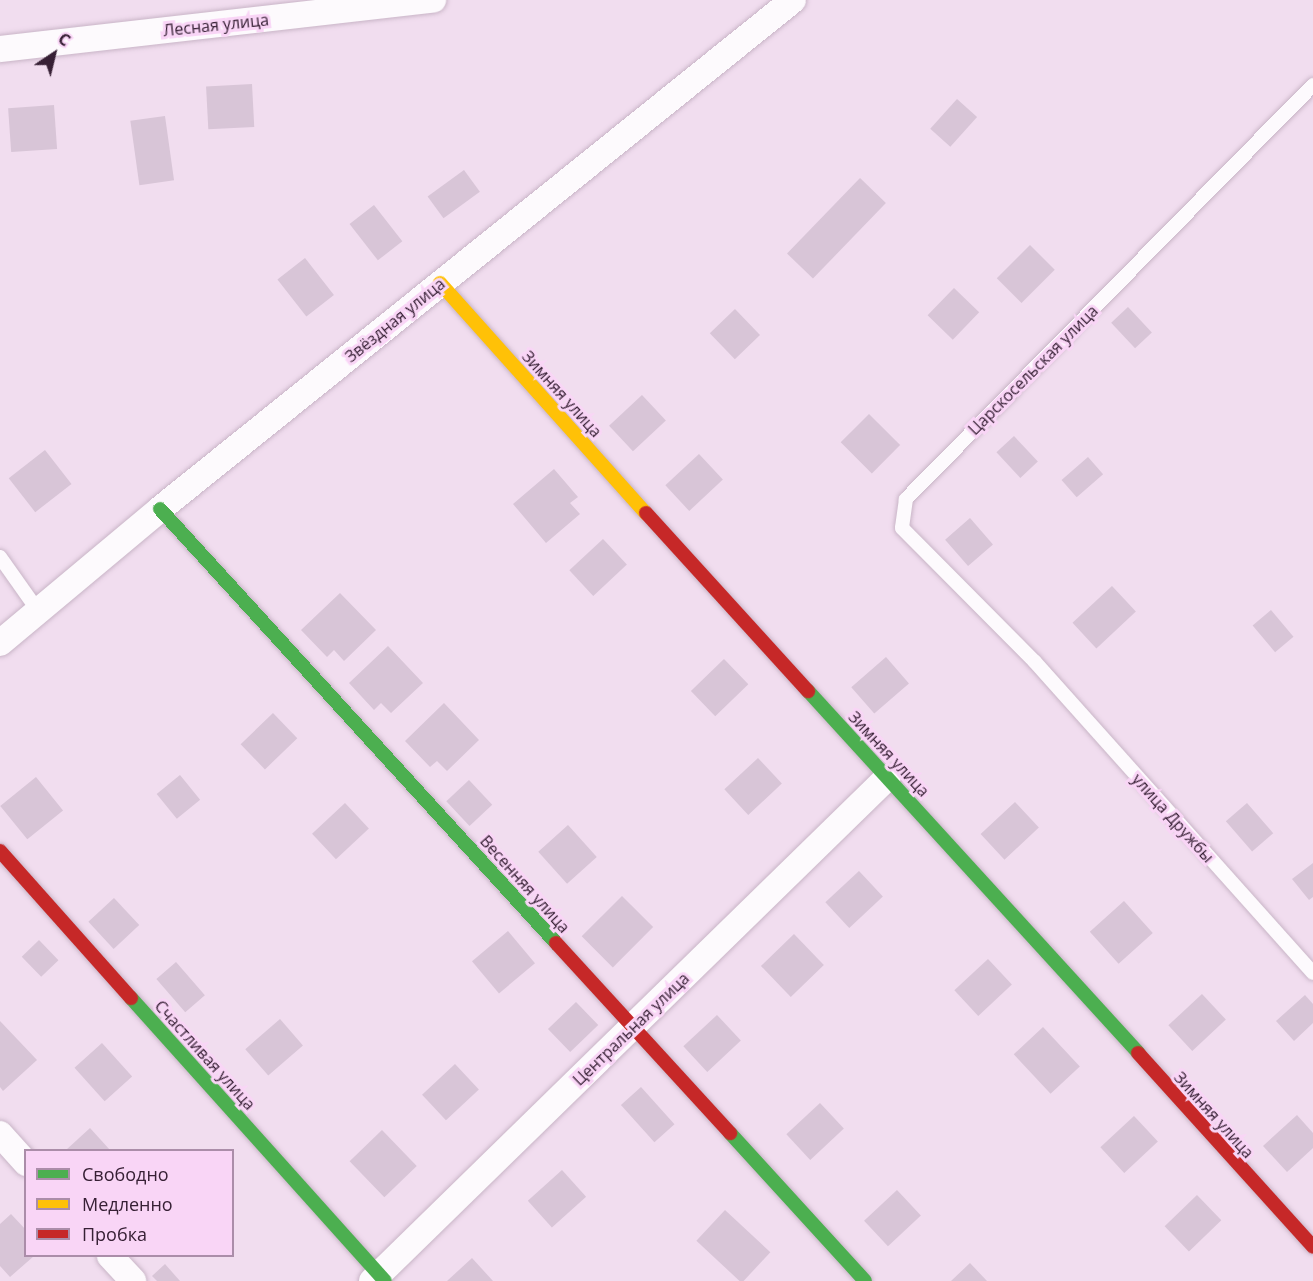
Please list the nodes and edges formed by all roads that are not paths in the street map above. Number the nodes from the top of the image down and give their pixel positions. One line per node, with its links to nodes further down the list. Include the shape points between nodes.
1 (433, 0): 3 (street, Лесная улица)
2 (793, 0): 5 (street, Звёздная улица)
3 (0, 49)
4 (1313, 85): 10 (lane, Царскосельская улица, via 906,499 902,528)
5 (441, 283): 6 (street, Звёздная улица); 11 (street, Зимняя улица, via 764,645)
6 (160, 509): 8 (street, Звёздная улица); 14 (street, Весенняя улица)
7 (0, 557): 8 (lane)
8 (39, 612): 9 (street, Звёздная улица)
9 (0, 643)
10 (1035, 662): 13 (lane, улица Дружбы)
11 (888, 777): 14 (street, Центральная улица); 17 (street, Зимняя улица)
12 (0, 851): 19 (street, Счастливая улица)
13 (1313, 973)
14 (633, 1027): 19 (street, Центральная улица); 21 (street, Весенняя улица)
15 (0, 1134): 16 (street)
16 (24, 1160)
17 (1313, 1247)
18 (111, 1257): 20 (street)
19 (379, 1279)
20 (133, 1281)
21 (865, 1281)

